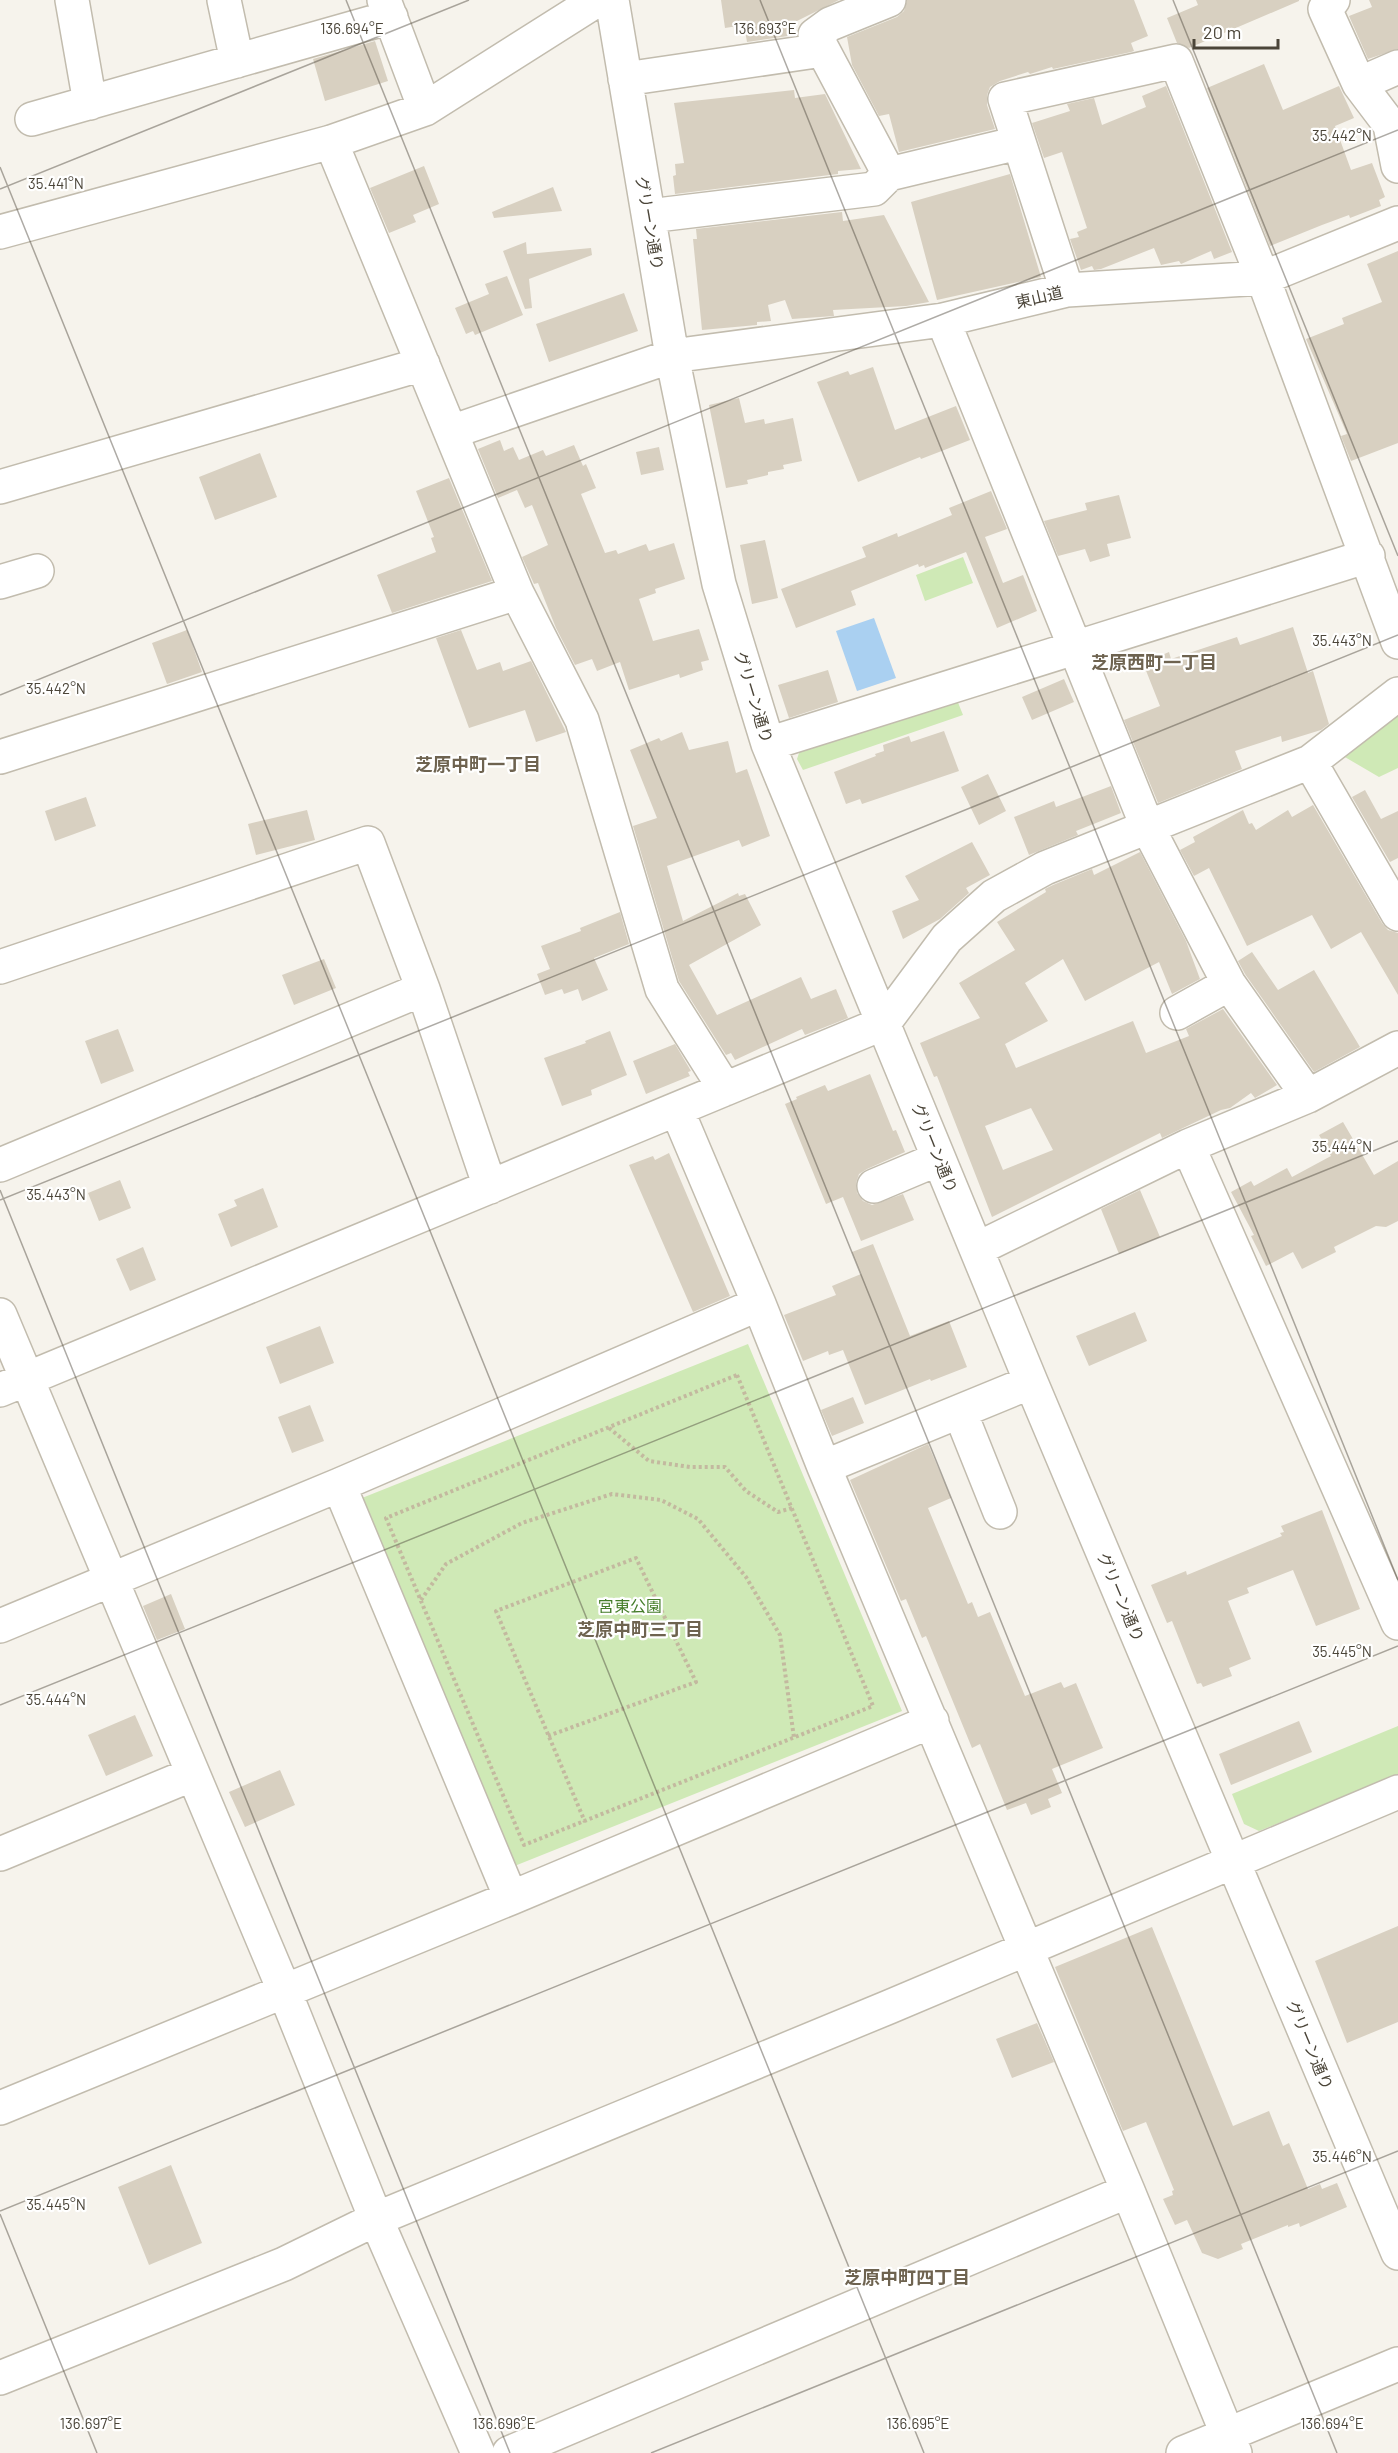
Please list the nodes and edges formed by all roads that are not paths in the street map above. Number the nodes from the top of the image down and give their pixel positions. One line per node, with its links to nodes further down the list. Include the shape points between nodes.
1 (72, 0): 13 (street)
2 (224, 0): 9 (street)
3 (597, 0): 14 (street)
4 (612, 0): 11 (street, グリーン通り)
5 (889, 0): 8 (street, via 830,24 816,35)
6 (1333, 0): 12 (street, via 1325,9)
7 (387, 8): 9 (street); 14 (street)
8 (823, 50): 11 (street); 19 (street)
9 (237, 61): 13 (street)
10 (1398, 67): 12 (street)
11 (626, 79): 20 (street, グリーン通り)
12 (1359, 84): 18 (street, via 1390,125)
13 (90, 103): 15 (street)
14 (426, 109): 16 (street)
15 (32, 119)
16 (331, 142): 22 (street); 27 (street)
17 (1018, 143): 19 (street); 23 (street, via 1005,99 1176,61); 24 (street)
18 (1398, 166)
19 (889, 174): 20 (street, via 874,189)
20 (649, 216): 26 (street, グリーン通り)
21 (1398, 223): 23 (street, 東山道)
22 (0, 232)
23 (1263, 278): 24 (street, 東山道); 30 (street)
24 (1067, 290): 25 (street, 東山道)
25 (943, 320): 26 (street, 東山道); 35 (street)
26 (672, 356): 28 (street, 東山道); 37 (street, グリーン通り, via 719,584)
27 (423, 364): 28 (street); 29 (street)
28 (451, 432): 33 (street)
29 (0, 487)
30 (1368, 556): 34 (street); 35 (street)
31 (37, 571): 32 (street)
32 (0, 582)
33 (517, 593): 38 (street); 48 (street, via 582,720 662,989)
34 (1398, 642)
35 (1074, 649): 37 (street); 40 (street)
36 (1398, 694): 39 (street)
37 (768, 744): 46 (street, グリーン通り)
38 (0, 757)
39 (1310, 762): 40 (street); 41 (street)
40 (1147, 826): 43 (street); 46 (street, via 1045,868 994,896 947,938)
41 (1398, 914)
42 (0, 967): 44 (street, via 368,843)
43 (1229, 984): 45 (street); 49 (street)
44 (423, 989): 53 (street); 55 (street)
45 (1177, 1013)
46 (884, 1023): 48 (street); 52 (street, グリーン通り)
47 (1398, 1048): 49 (street)
48 (725, 1089): 50 (street)
49 (1308, 1096): 51 (street)
50 (677, 1110): 55 (street); 57 (street)
51 (1188, 1146): 56 (street); 66 (street)
52 (938, 1159): 54 (street); 56 (street, グリーン通り)
53 (0, 1165)
54 (874, 1186)
55 (490, 1187): 60 (street)
56 (977, 1249): 59 (street, グリーン通り)
57 (759, 1304): 62 (street); 63 (street)
58 (0, 1315): 60 (street)
59 (1031, 1382): 61 (street); 72 (street, グリーン通り)
60 (14, 1384): 65 (street)
61 (960, 1412): 62 (street); 64 (street)
62 (824, 1467): 68 (street)
63 (339, 1485): 65 (street); 73 (street)
64 (1000, 1512)
65 (111, 1580): 67 (street); 69 (street)
66 (1398, 1623)
67 (0, 1626)
68 (932, 1721): 73 (street); 74 (street)
69 (193, 1774): 71 (street); 75 (street)
70 (1398, 1792): 72 (street)
71 (0, 1854)
72 (1232, 1861): 74 (street); 79 (street, グリーン通り)
73 (511, 1898): 75 (street)
74 (1025, 1948): 77 (street); 78 (street)
75 (284, 1990): 76 (street); 78 (street)
76 (0, 2108)
77 (1128, 2191): 82 (street); 84 (street)
78 (376, 2219): 81 (street, via 284,2264); 83 (street)
79 (1398, 2253)
80 (1398, 2364): 82 (street)
81 (0, 2378)
82 (1231, 2443): 85 (street)
83 (477, 2453)
84 (509, 2453)
85 (1183, 2453)

